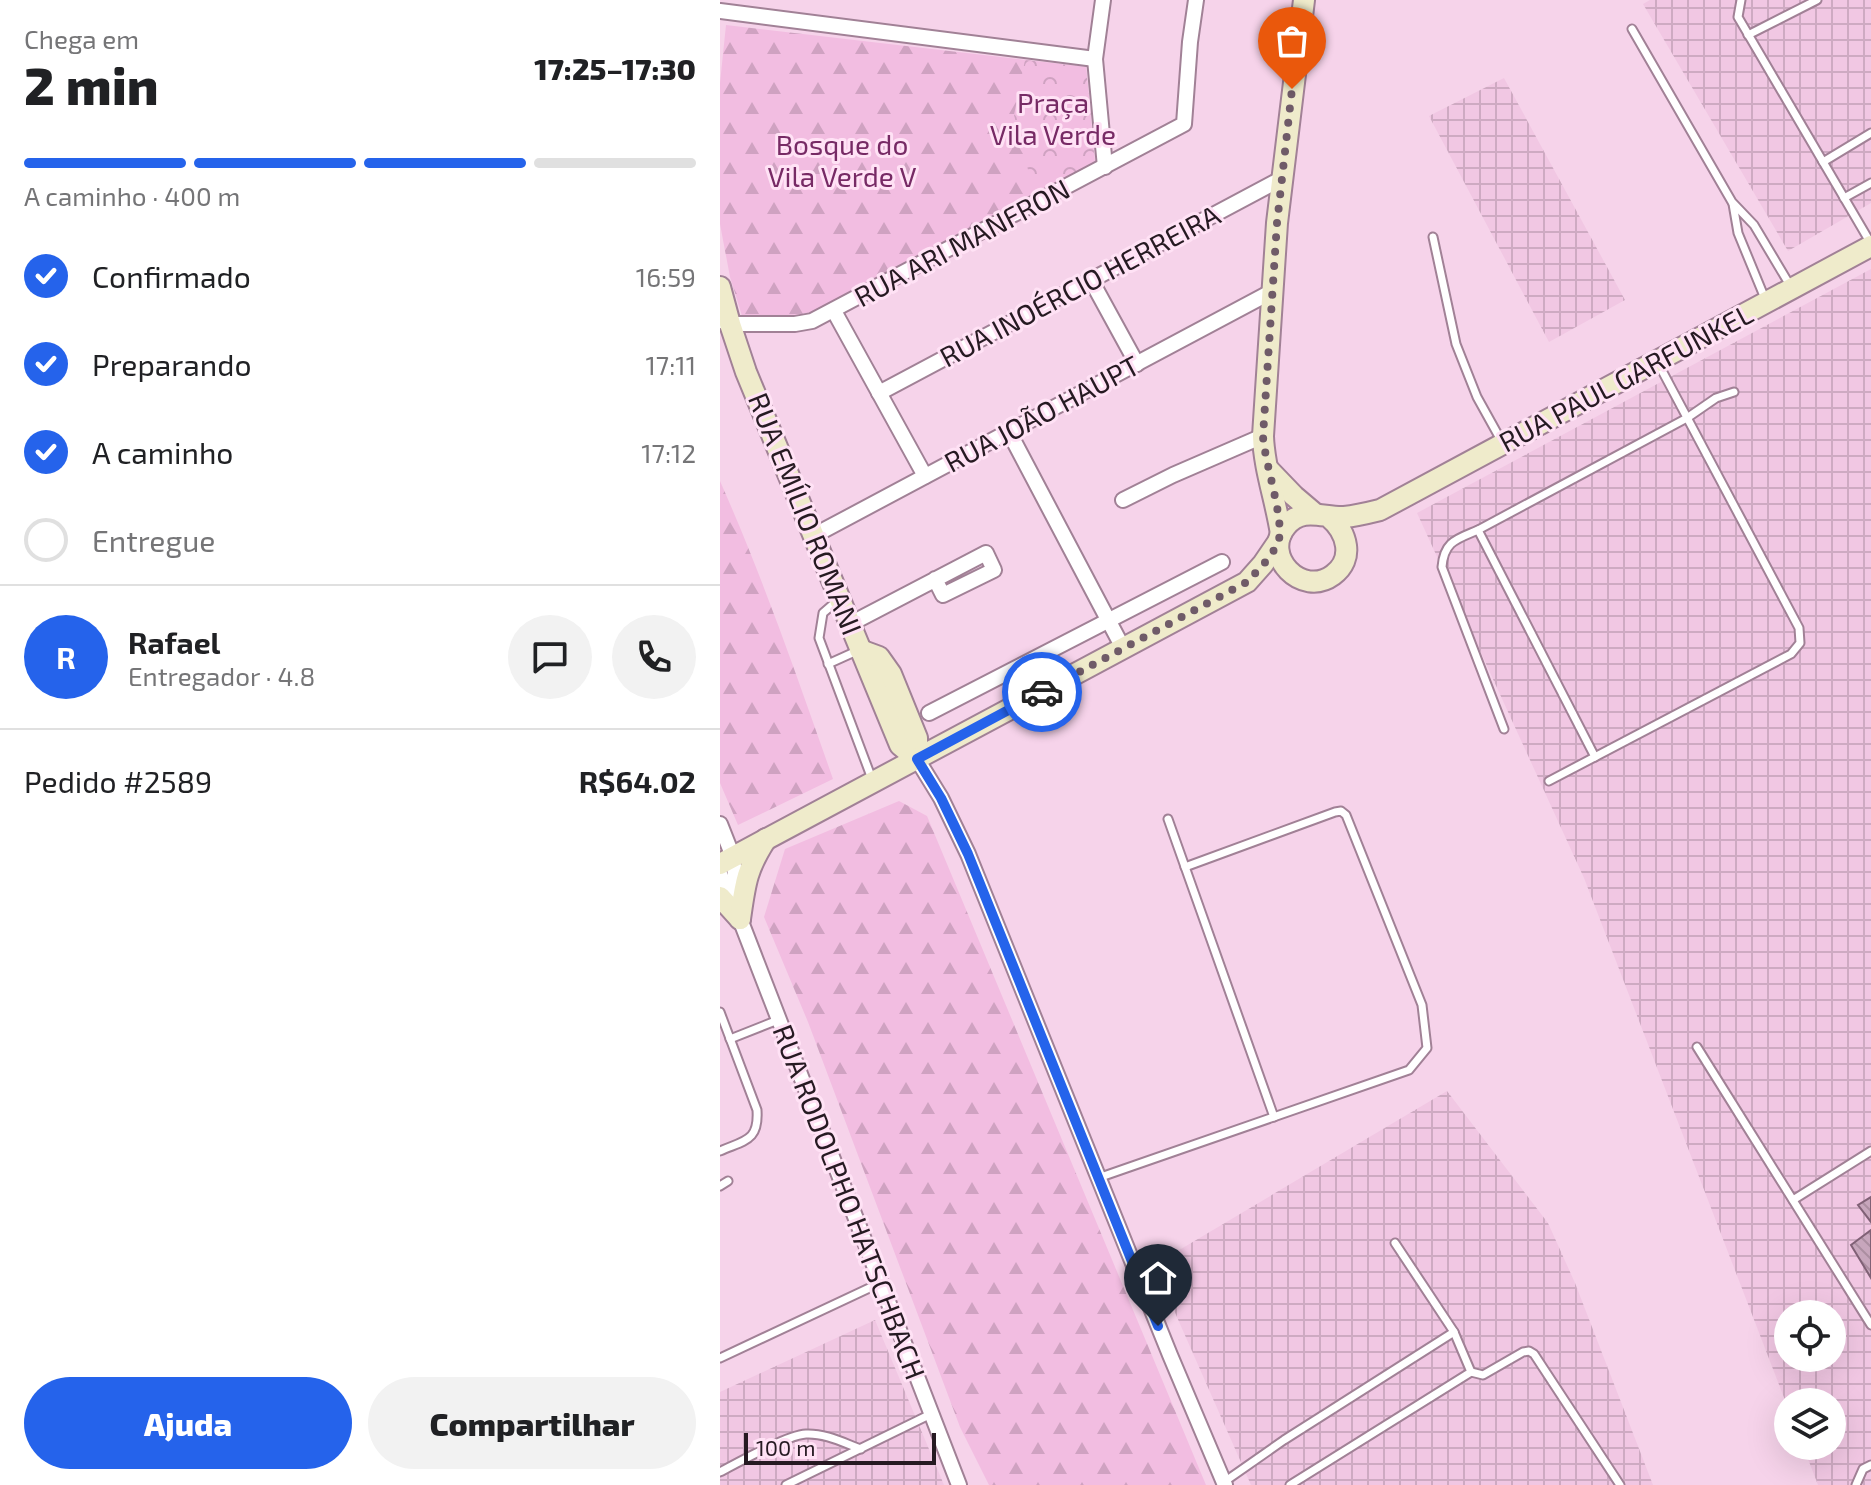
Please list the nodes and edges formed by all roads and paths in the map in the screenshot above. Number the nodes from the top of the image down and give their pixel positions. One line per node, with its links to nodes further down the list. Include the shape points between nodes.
1 (1103, 0): 9 (street)
2 (1196, 0): 12 (street, RUA ARI MANFRON, via 1184,124)
3 (1304, 0): 13 (main road)
4 (1741, 0): 8 (lane, via 1738,17)
5 (1817, 0): 8 (lane)
6 (720, 11): 9 (street)
7 (1632, 29): 16 (lane)
8 (1748, 35): 11 (lane)
9 (1095, 59): 12 (street)
10 (1871, 133): 11 (lane)
11 (1823, 162): 15 (lane)
12 (1105, 167): 24 (street, RUA ARI MANFRON)
13 (1281, 179): 19 (street, RUA INOÉRCIO HERREIRA); 22 (main road)
14 (1871, 183): 15 (lane)
15 (1844, 198): 18 (lane)
16 (1732, 202): 21 (lane, via 1754,225); 23 (lane, via 1738,233)
17 (1433, 237): 33 (lane, via 1456,344)
18 (1871, 245): 21 (main road, RUA PAUL GARFUNKEL)
19 (1091, 280): 27 (street); 29 (street, RUA INOÉRCIO HERREIRA)
20 (720, 287): 25 (main road, RUA EMÍLIO ROMANI)
21 (1792, 289): 23 (main road, RUA PAUL GARFUNKEL)
22 (1271, 292): 27 (street, RUA JOÃO HAUPT); 32 (main road)
23 (1766, 302): 26 (main road, RUA PAUL GARFUNKEL)
24 (834, 311): 25 (street, RUA ARI MANFRON, via 802,324); 29 (street)
25 (725, 323): 40 (main road, RUA EMÍLIO ROMANI)
26 (1657, 361): 30 (lane); 33 (main road, RUA PAUL GARFUNKEL)
27 (1137, 364): 31 (street, RUA JOÃO HAUPT)
28 (1734, 392): 30 (lane)
29 (879, 393): 35 (street)
30 (1687, 418): 39 (lane); 55 (lane, via 1799,628 1800,643 1791,654)
31 (1009, 432): 35 (street, RUA JOÃO HAUPT); 48 (street)
32 (1263, 436): 34 (main road); 36 (street)
33 (1503, 444): 37 (main road, RUA PAUL GARFUNKEL)
34 (1269, 470): 38 (main road); 41 (main road)
35 (925, 476): 40 (street, RUA JOÃO HAUPT)
36 (1123, 500)
37 (1380, 510): 38 (main road, RUA PAUL GARFUNKEL); 42 (main road, RUA PAUL GARFUNKEL)
38 (1322, 515): 41 (main road, via 1294,518); 42 (main road, via 1344,534)
39 (1478, 530): 54 (lane, via 1454,541 1443,553 1442,567); 55 (lane)
40 (813, 536): 47 (main road, RUA EMÍLIO ROMANI)
41 (1280, 538): 45 (main road, via 1281,561); 46 (main road)
42 (1346, 556): 45 (main road, via 1324,580)
43 (1222, 562): 48 (street)
44 (935, 579): 49 (street)
45 (1302, 580): 46 (main road)
46 (1247, 582): 50 (main road)
47 (839, 598): 49 (main road, RUA EMÍLIO ROMANI); 52 (lane, via 823,613 819,638)
48 (1108, 621): 50 (street); 53 (street)
49 (850, 624): 51 (main road, RUA EMÍLIO ROMANI)
50 (1123, 648): 56 (main road)
51 (860, 650): 52 (lane); 56 (main road, RUA EMÍLIO ROMANI, via 879,657 891,674 917,738)
52 (828, 664): 58 (lane)
53 (929, 713)
54 (1504, 729)
55 (1595, 757): 57 (lane)
56 (917, 759): 58 (main road); 73 (street, RUA EMÍLIO ROMANI, via 968,854)
57 (1549, 781)
58 (873, 782): 61 (main road)
59 (1168, 819): 63 (lane)
60 (720, 824): 62 (street, RUA RODOLPHO HATSCHBACH)
61 (766, 839): 62 (main road); 65 (main road, via 745,881)
62 (724, 865): 65 (street, RUA RODOLPHO HATSCHBACH); 65 (street, RUA RODOLPHO HATSCHBACH)
63 (1185, 867): 70 (lane); 70 (lane, via 1341,811 1422,1005 1427,1048 1409,1070)
64 (720, 897): 65 (main road)
65 (740, 919): 67 (street, RUA RODOLPHO HATSCHBACH)
66 (720, 1012): 68 (lane)
67 (778, 1020): 68 (lane); 76 (street, RUA RODOLPHO HATSCHBACH)
68 (730, 1039): 71 (lane, via 758,1126 750,1138)
69 (1697, 1047): 74 (lane)
70 (1274, 1117): 73 (lane)
71 (720, 1151)
72 (1871, 1151): 74 (lane)
73 (1098, 1178): 85 (street, RUA EMÍLIO ROMANI)
74 (1793, 1200): 77 (lane)
75 (1395, 1243): 78 (lane)
76 (880, 1283): 79 (lane); 81 (street, RUA RODOLPHO HATSCHBACH)
77 (1871, 1325)
78 (1454, 1332): 80 (lane); 85 (lane, via 1284,1440)
79 (720, 1358)
80 (1471, 1372): 88 (lane); 89 (lane, via 1483,1375 1523,1352 1534,1354)
81 (931, 1414): 82 (lane); 87 (street, RUA RODOLPHO HATSCHBACH)
82 (861, 1449): 84 (lane, via 805,1434); 86 (lane)
83 (1871, 1465): 90 (lane)
84 (720, 1472)
85 (1225, 1484)
86 (786, 1485)
87 (959, 1485)
88 (1290, 1485)
89 (1620, 1485)
90 (1856, 1485)

